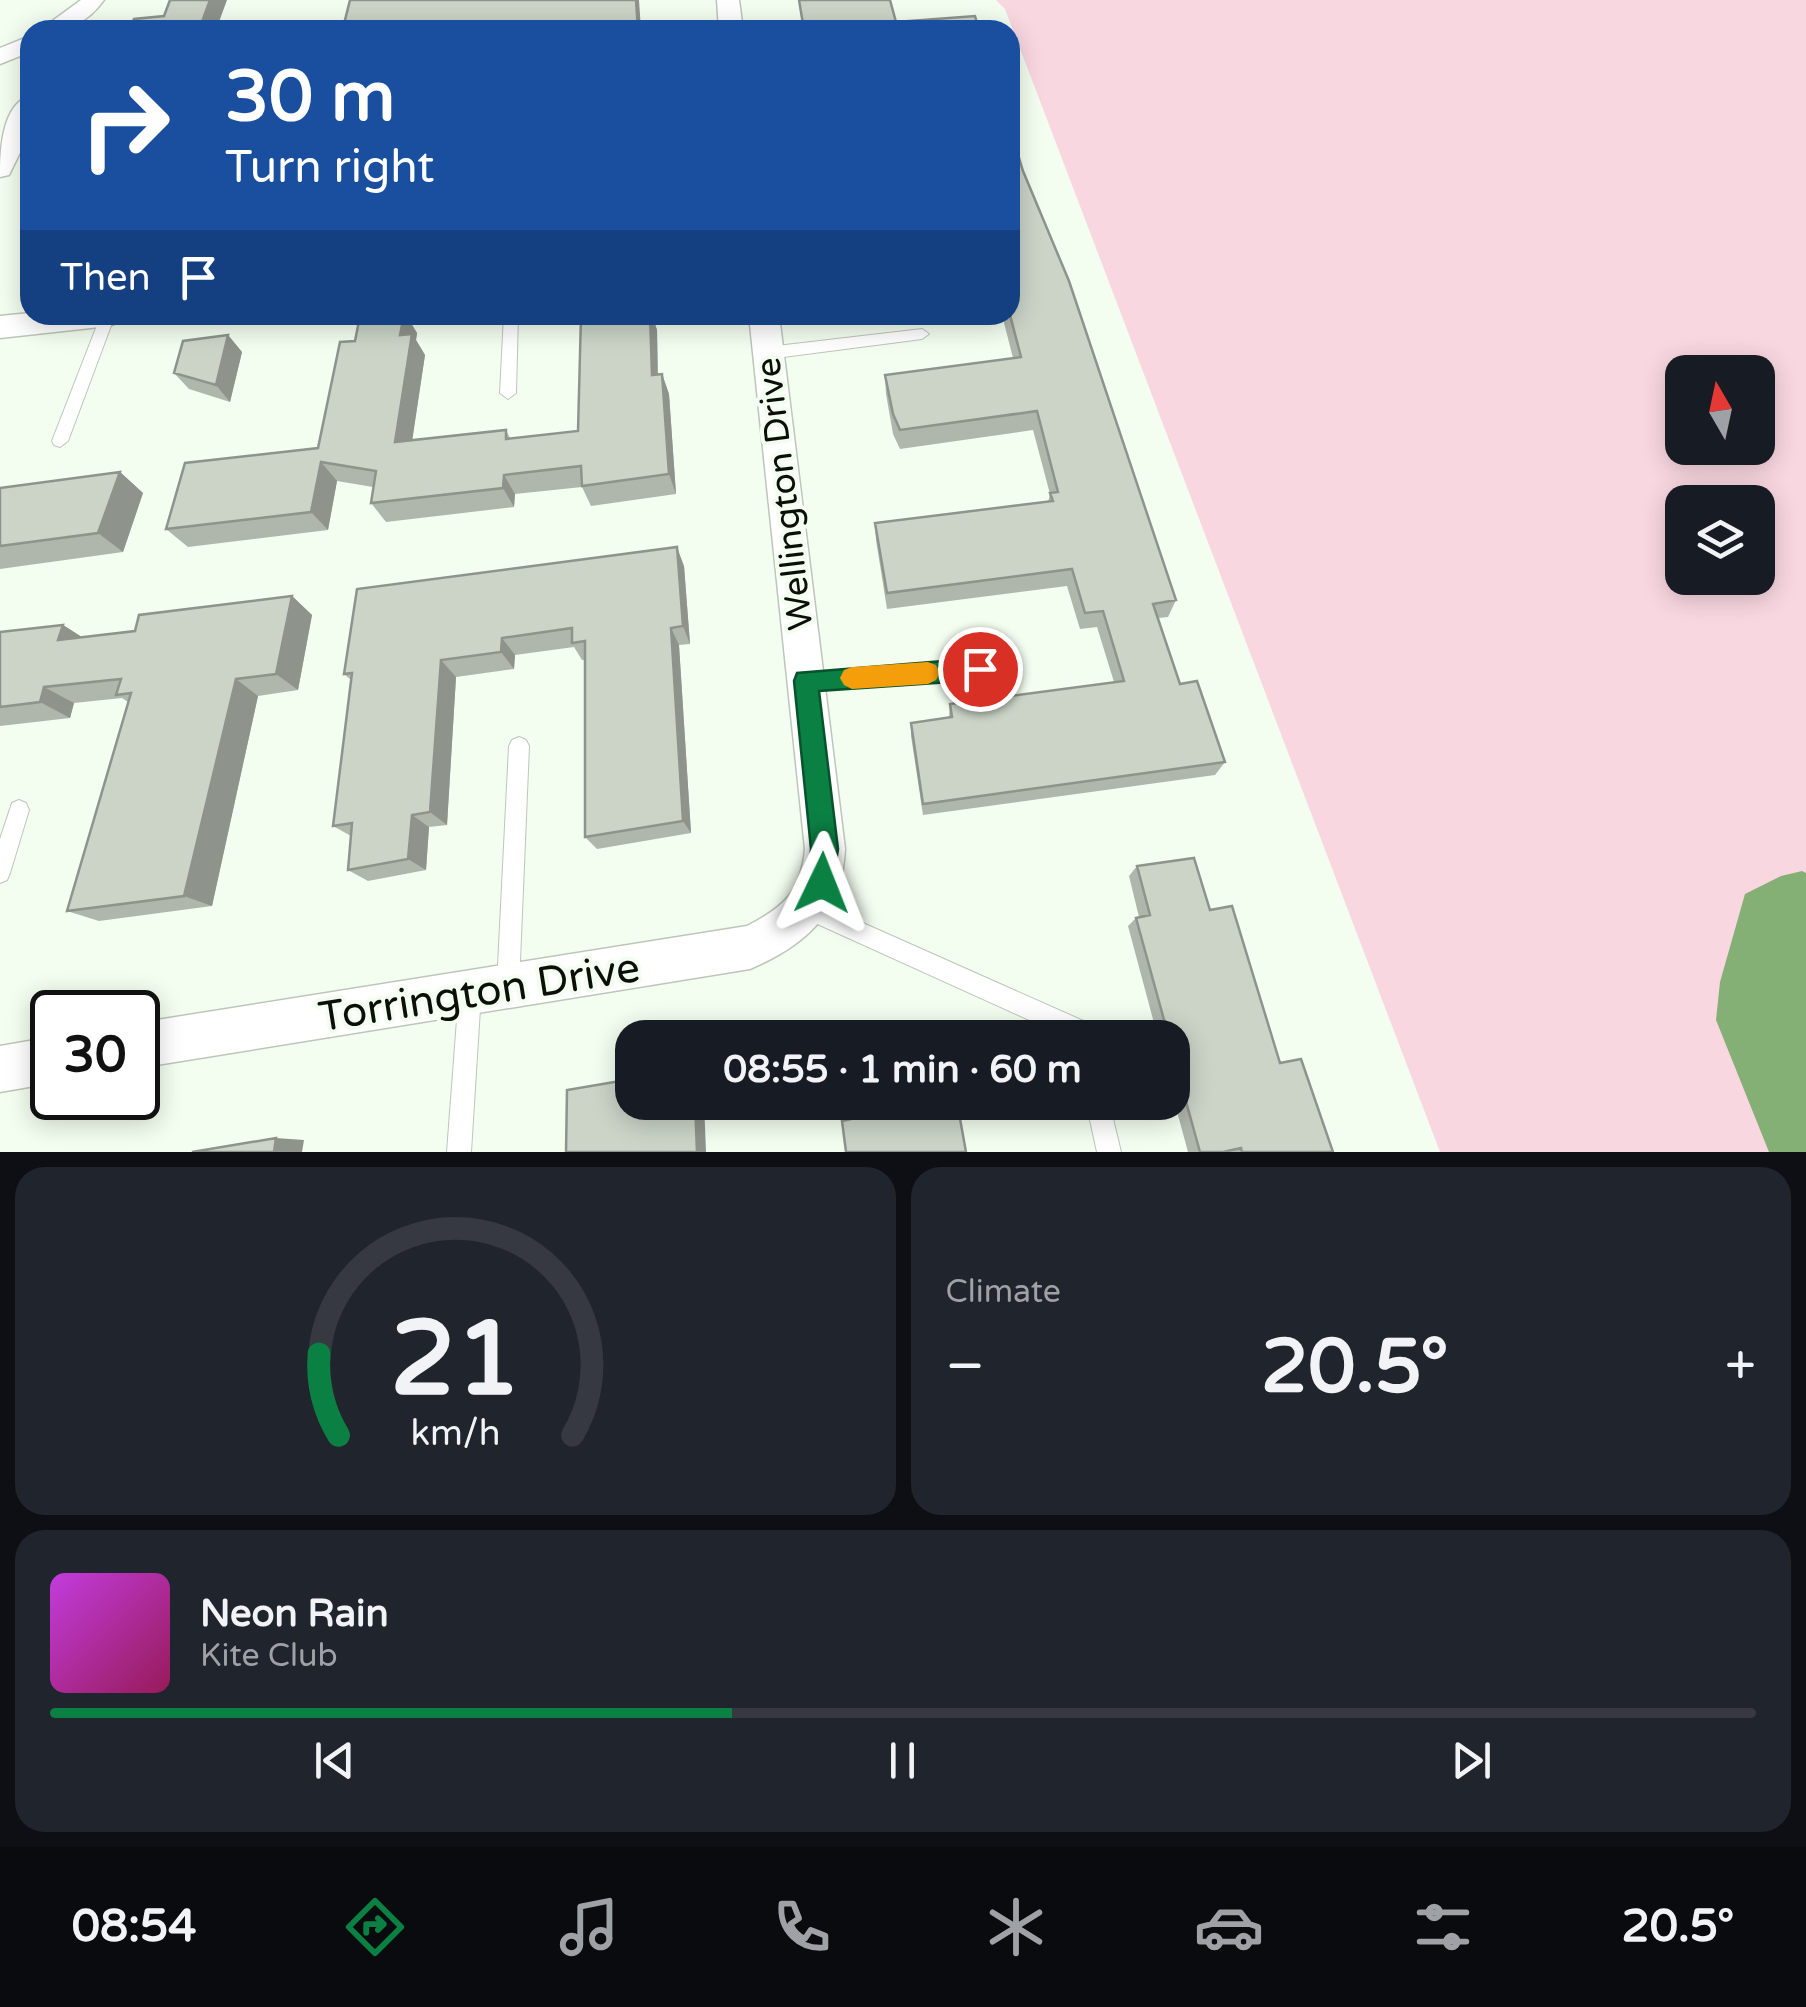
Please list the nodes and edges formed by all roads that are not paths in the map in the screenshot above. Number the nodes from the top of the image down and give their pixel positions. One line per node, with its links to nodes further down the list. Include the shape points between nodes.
1 (92, 0): 2 (street)
2 (70, 20)
3 (20, 126): 4 (street)
4 (0, 170)
5 (105, 325): 11 (lane)
6 (511, 325): 10 (lane)
7 (765, 325): 9 (street, Wellington Drive)
8 (922, 334): 9 (lane)
9 (768, 353): 13 (street, Wellington Drive)
10 (508, 393)
11 (60, 441)
12 (980, 669): 13 (lane)
13 (806, 681): 17 (street, Wellington Drive, via 825,861)
14 (518, 746): 18 (lane)
15 (19, 810): 16 (lane)
16 (0, 873)
17 (810, 910): 18 (street, Torrington Drive, via 750,947); 19 (lane)
18 (489, 989): 20 (street, Torrington Drive); 24 (lane)
19 (1055, 1020)
20 (160, 1042)
21 (30, 1064): 22 (street)
22 (0, 1069)
23 (1101, 1120): 25 (lane)
24 (460, 1152)
25 (1109, 1152)

